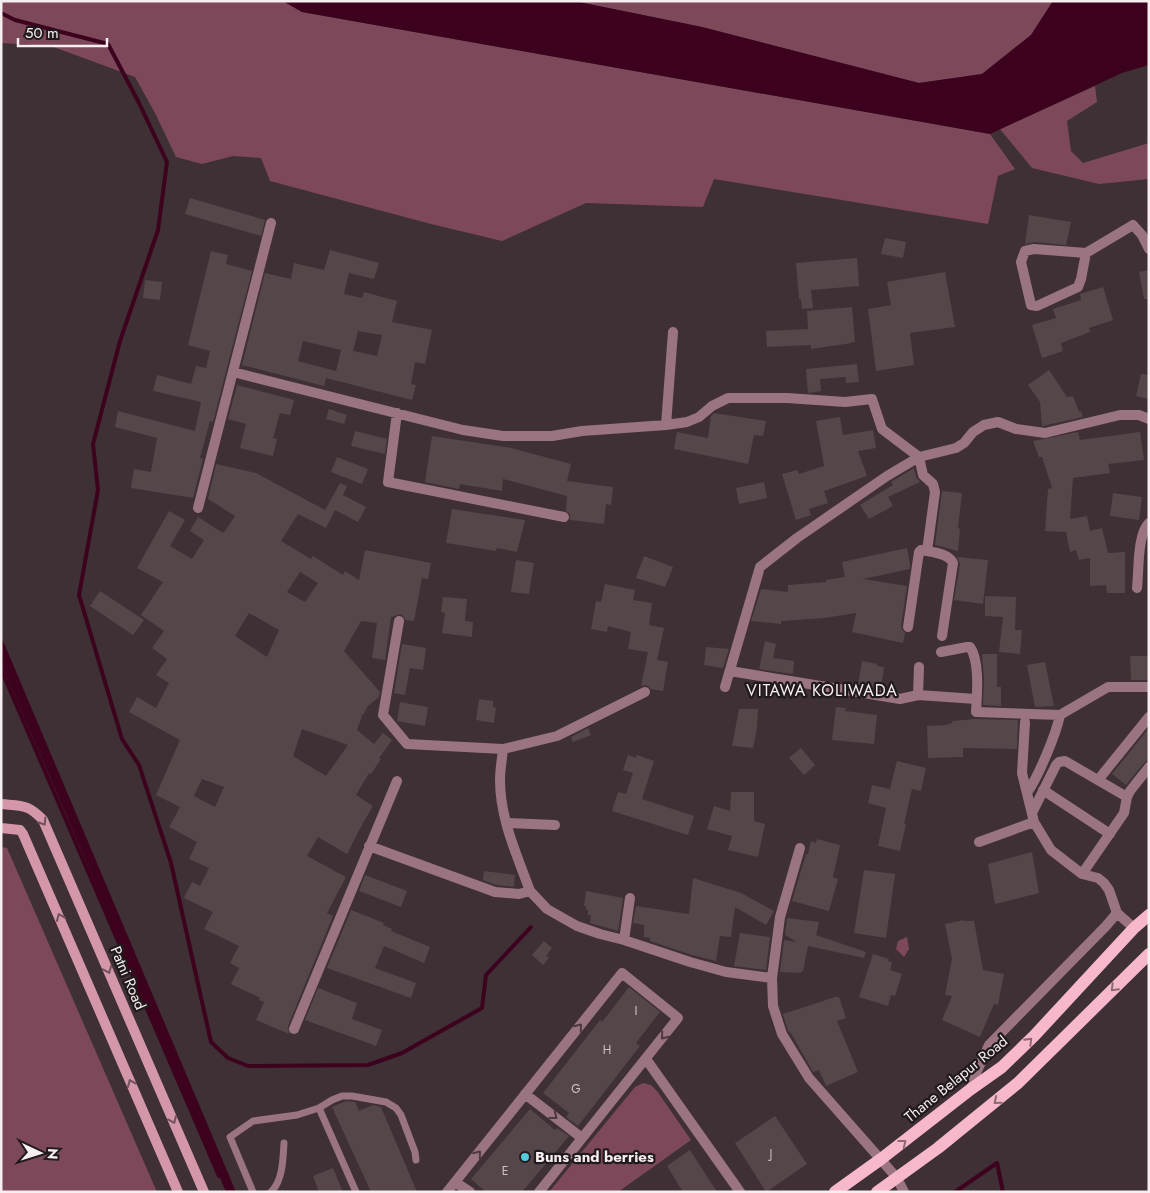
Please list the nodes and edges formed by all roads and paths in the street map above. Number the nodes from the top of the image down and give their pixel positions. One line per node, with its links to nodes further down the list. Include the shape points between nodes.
1 (271, 223): 5 (street)
2 (1149, 249): 3 (street, via 1133,225)
3 (1086, 253): 3 (street, via 1078,287 1037,306 1031,305 1022,262 1025,251)
4 (673, 332): 8 (street)
5 (233, 372): 6 (street); 10 (street)
6 (397, 413): 8 (street, via 463,430 503,436 543,436); 11 (street, via 388,482)
7 (1149, 419): 9 (street, via 1120,415 1045,433 998,422 984,425 956,448)
8 (666, 425): 9 (street, via 687,422 728,398 844,402 872,399 882,429)
9 (920, 457): 13 (street, via 923,475 935,487); 20 (street, via 886,476 760,567)
10 (198, 508)
11 (564, 517)
12 (1149, 523): 14 (street, via 1143,530)
13 (927, 551): 16 (street, via 921,550 917,556); 17 (street, via 946,556 953,563)
14 (1137, 588)
15 (399, 622): 29 (street, via 383,715 395,730 407,744)
16 (908, 627)
17 (942, 636)
18 (941, 652): 25 (street, via 970,647 975,662)
19 (920, 666): 24 (street)
20 (730, 671): 21 (street); 24 (street, via 900,699)
21 (726, 687)
22 (1149, 687): 26 (street, via 1108,687)
23 (644, 692): 29 (street, via 557,736)
24 (918, 695): 25 (street)
25 (976, 699): 26 (street, via 976,712)
26 (1060, 715): 34 (street)
27 (1149, 717): 31 (street)
28 (1024, 722): 34 (street, via 1022,773)
29 (503, 749): 38 (street, via 500,780)
30 (1149, 767): 35 (street)
31 (1098, 780): 33 (street, via 1068,762 1059,762); 35 (street)
32 (396, 781): 43 (street)
33 (1043, 790): 37 (street); 41 (street)
34 (1027, 794): 37 (street)
35 (1127, 798): 41 (street, via 1124,813)
36 (1, 804): 66 (main road, Patni Road, one-way to 66, via 33,809 43,820)
37 (1033, 818): 42 (street); 45 (street, via 1051,850)
38 (506, 823): 39 (street); 46 (street)
39 (555, 824)
40 (1, 828): 65 (main road, one-way to 40, via 23,834)
41 (1110, 834): 45 (street)
42 (978, 842)
43 (369, 846): 46 (street, via 495,892 519,894); 54 (street)
44 (800, 848): 53 (street, via 780,917)
45 (1082, 874): 48 (street, via 1104,883)
46 (530, 891): 51 (street, via 547,909 578,926)
47 (630, 898): 51 (street)
48 (1117, 914): 50 (street); 56 (street, via 989,1045)
49 (1149, 915): 50 (main road, Thane Belapur Road)
50 (1134, 928): 56 (main road, Thane Belapur Road, one-way to 50, via 1015,1055)
51 (624, 940): 53 (street, via 726,972)
52 (1149, 954): 63 (main road, one-way to 63, via 1018,1083)
53 (772, 978): 61 (street, via 773,1006 782,1034 809,1078)
54 (294, 1029)
55 (646, 1059): 57 (street, one-way to 55, via 622,973 678,1018); 59 (street); 73 (street)
56 (971, 1089): 61 (main road, Thane Belapur Road, one-way to 56)
57 (525, 1094): 59 (street, one-way to 59); 64 (street, one-way to 57)
58 (319, 1108): 62 (lane, via 342,1096 386,1102 401,1114); 67 (lane, via 253,1120 230,1137); 69 (lane)
59 (582, 1138): 72 (street)
60 (284, 1143): 68 (lane, via 282,1168)
61 (882, 1159): 63 (street); 74 (main road, Thane Belapur Road)
62 (416, 1160)
63 (897, 1178): 75 (main road); 76 (street)
64 (455, 1182): 70 (street); 71 (street)
65 (178, 1192)
66 (204, 1192)
67 (253, 1192)
68 (271, 1192)
69 (356, 1192)
70 (447, 1192)
71 (470, 1192)
72 (539, 1192)
73 (740, 1192)
74 (835, 1192)
75 (877, 1192)
76 (904, 1192)

